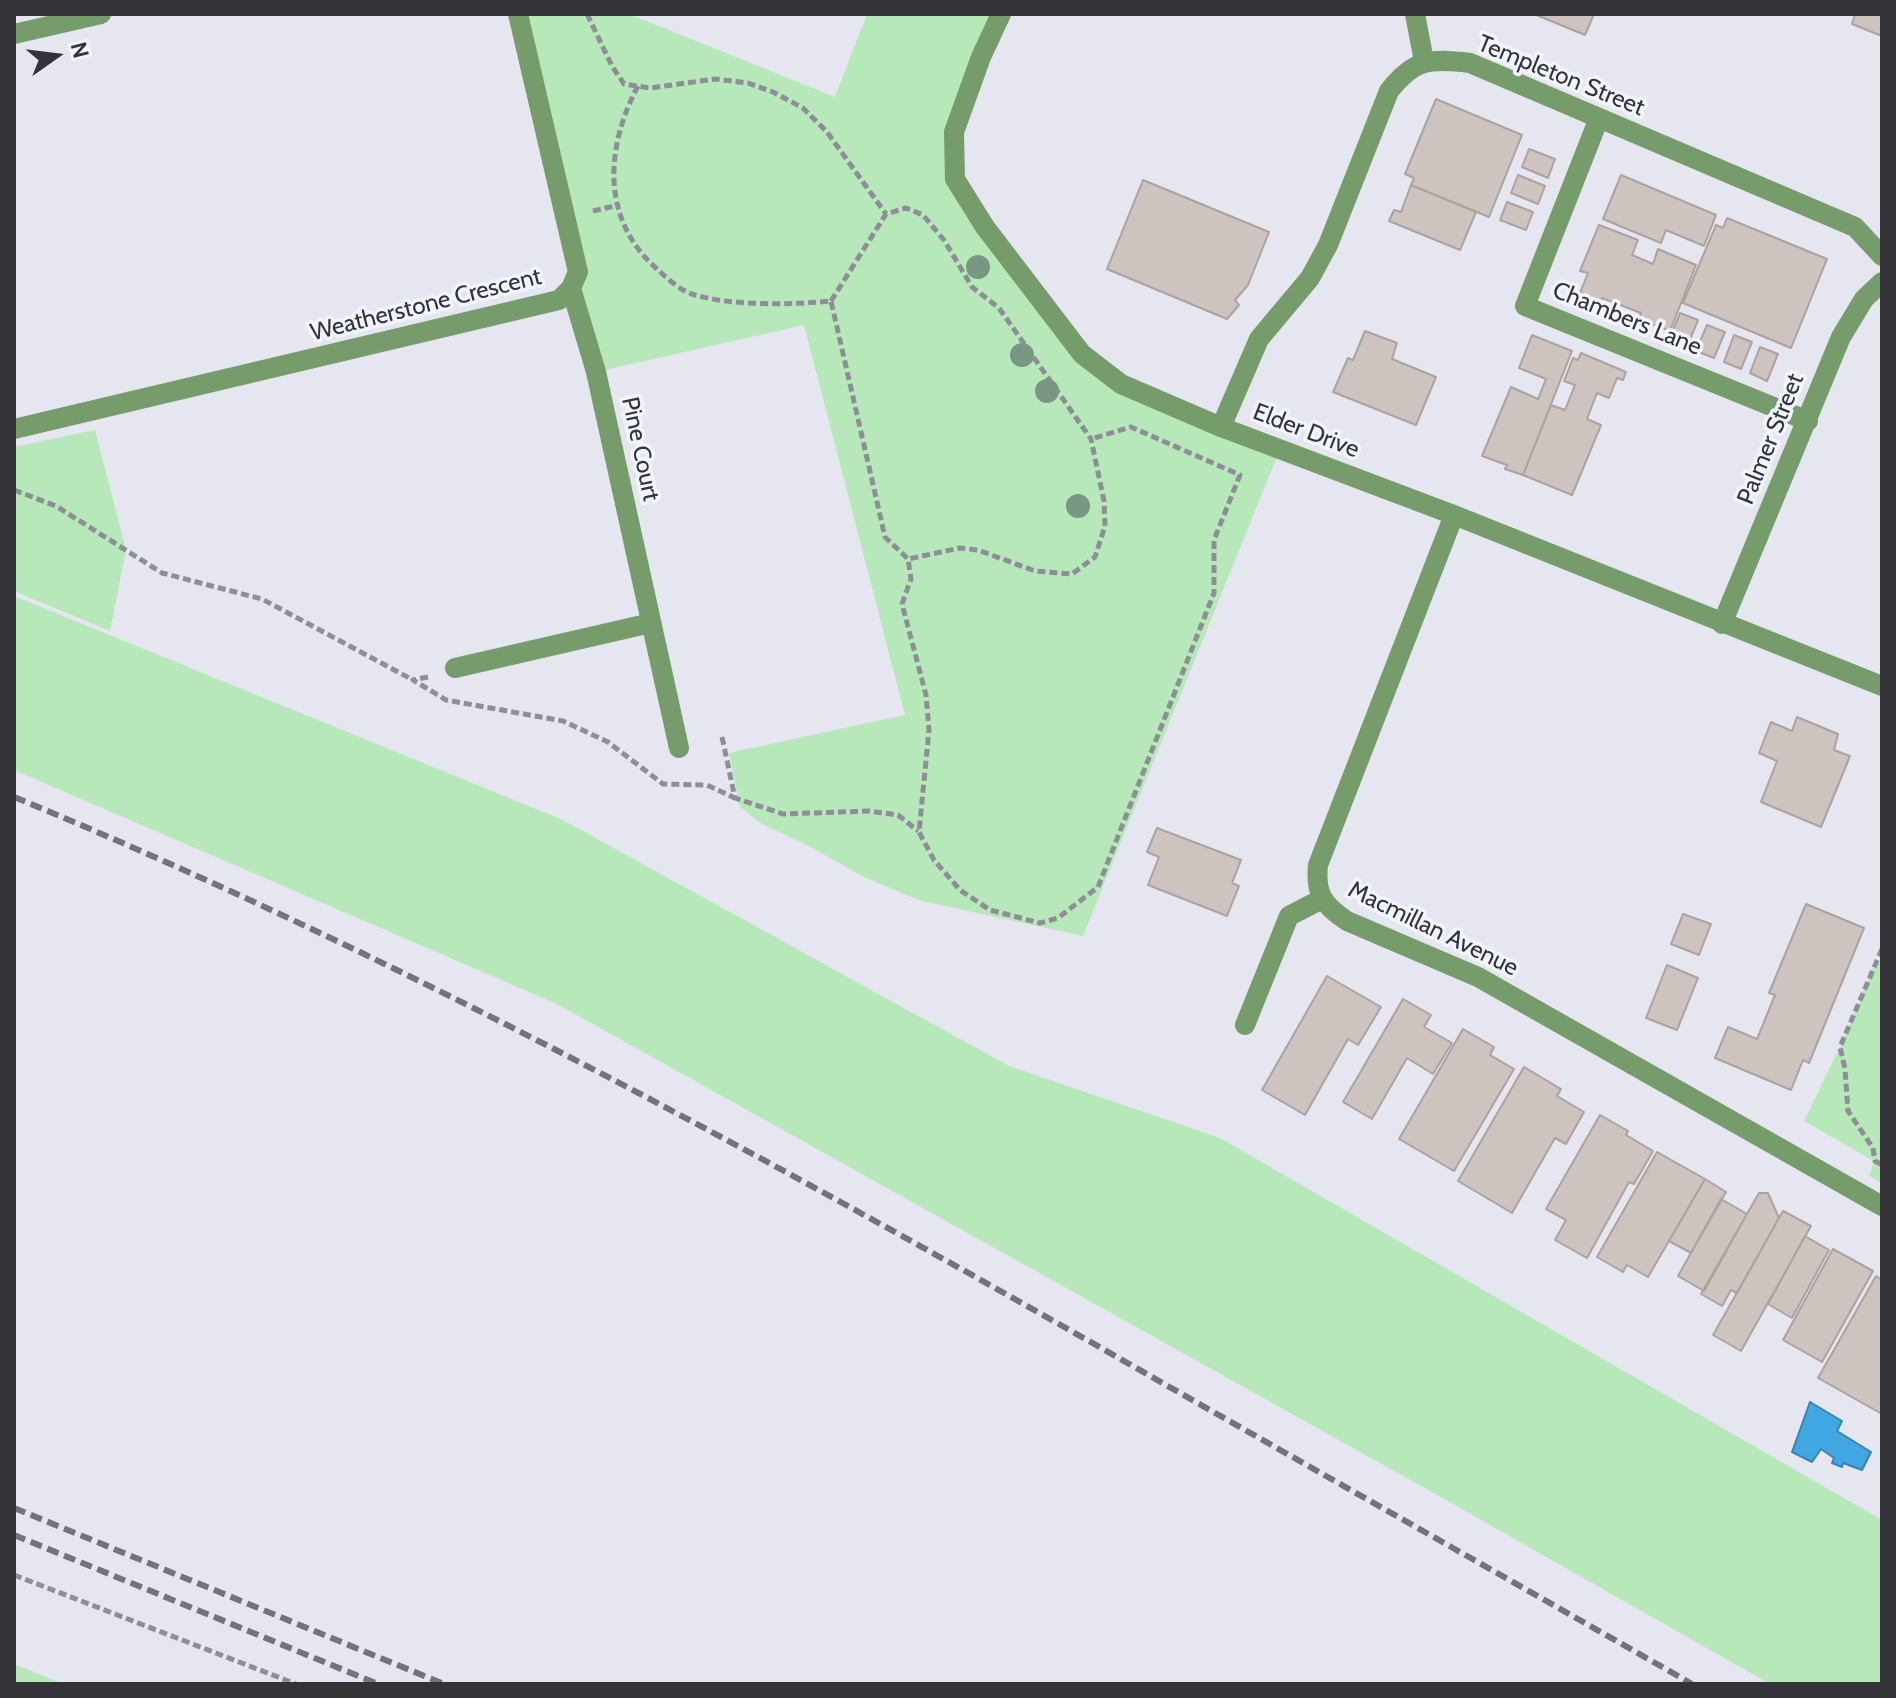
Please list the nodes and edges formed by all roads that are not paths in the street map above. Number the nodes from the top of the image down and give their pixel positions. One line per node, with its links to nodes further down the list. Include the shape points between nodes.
1 (101, 14): 5 (street)
2 (518, 14): 10 (street, Weatherstone Crescent, via 578,272)
3 (1001, 14): 12 (street, Elder Drive, via 954,132 955,179 1082,354 1121,384)
4 (1415, 14): 6 (street)
5 (14, 34)
6 (1424, 61): 7 (street, Templeton Street, via 1470,63); 12 (street, via 1404,72 1389,91 1328,245 1310,278 1259,339)
7 (1599, 118): 8 (street, Templeton Street, via 1855,227); 11 (street, Chambers Lane, via 1525,306)
8 (1882, 256)
9 (1882, 282): 11 (street, Palmer Street, via 1864,299 1841,337)
10 (571, 288): 13 (street, Weatherstone Crescent, via 559,300 533,307); 15 (street, Pine Court, via 596,372)
11 (1808, 421): 16 (street, Palmer Street)
12 (1221, 427): 14 (street, Elder Drive)
13 (14, 429)
14 (1454, 515): 16 (street, Elder Drive); 20 (street, Macmillan Avenue, via 1318,865 1316,883)
15 (651, 623): 17 (street); 19 (street, Pine Court)
16 (1722, 624): 18 (street, Elder Drive)
17 (448, 671)
18 (1882, 686)
19 (679, 748)
20 (1322, 899): 21 (street, via 1289,916); 22 (street, Macmillan Avenue, via 1347,921 1478,977)
21 (1245, 1025)
22 (1882, 1206)

